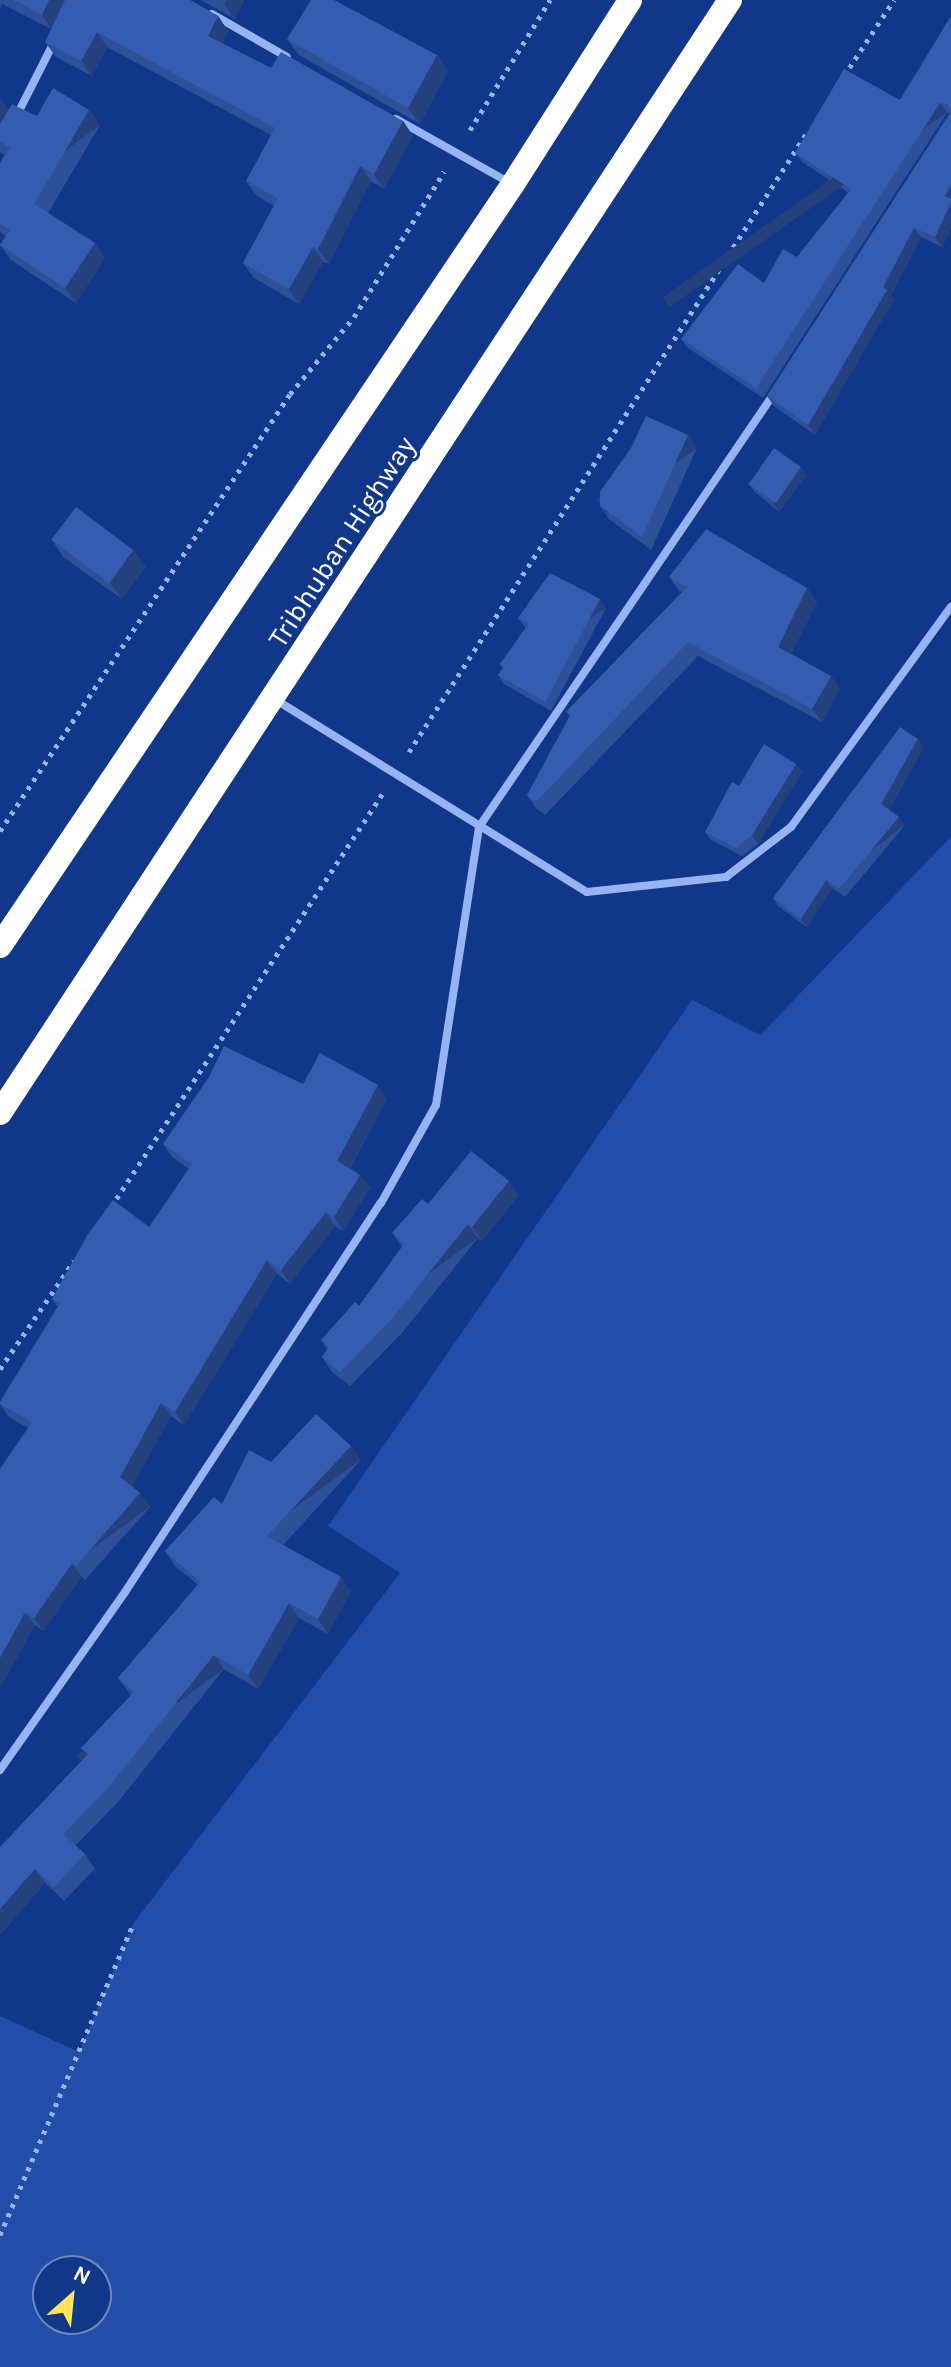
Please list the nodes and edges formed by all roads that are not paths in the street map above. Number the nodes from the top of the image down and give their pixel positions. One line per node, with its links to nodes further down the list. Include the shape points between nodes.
1 (630, 0): 8 (highway, Tribhuban Highway)
2 (730, 0): 11 (highway, Tribhuban Highway)
3 (200, 8): 5 (street)
4 (62, 26): 7 (street)
5 (294, 61)
6 (389, 114): 8 (street)
7 (8, 132)
8 (513, 184): 13 (highway, Tribhuban Highway)
9 (780, 384): 12 (street)
10 (951, 607): 12 (street, via 791,827 726,877 587,892)
11 (275, 700): 12 (street); 14 (highway, Tribhuban Highway)
12 (479, 827): 15 (street, via 436,1105 381,1203 125,1592)
13 (0, 946)
14 (0, 1113)
15 (0, 1770)

